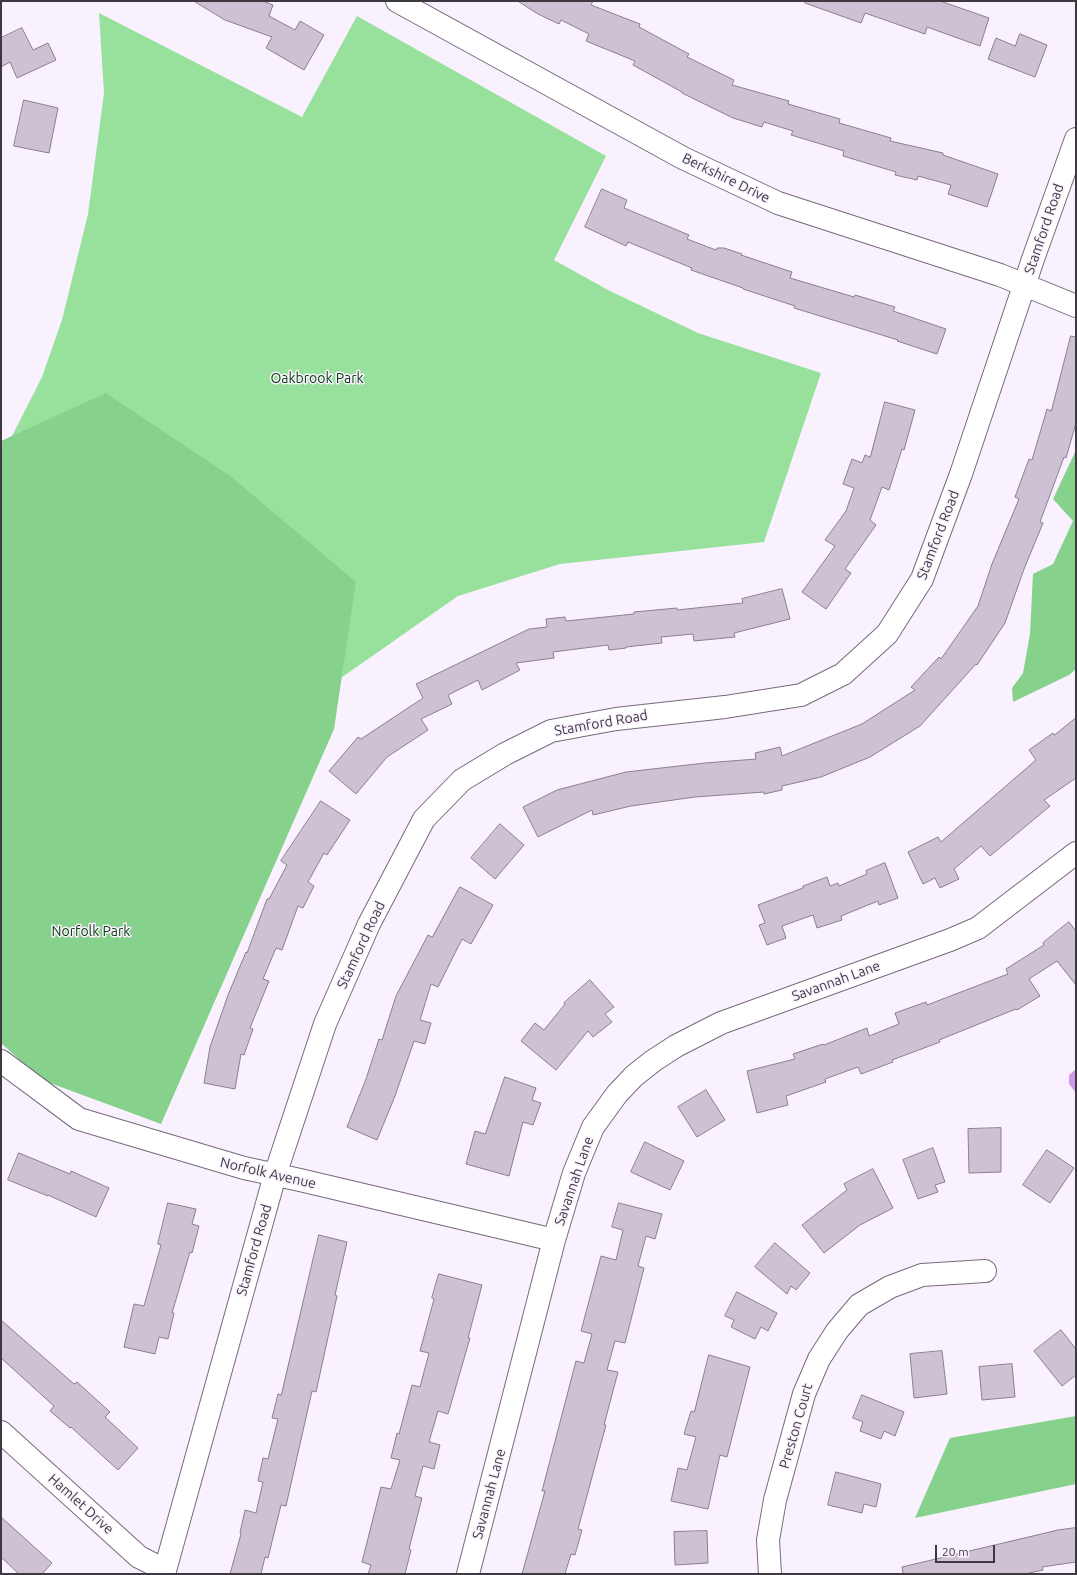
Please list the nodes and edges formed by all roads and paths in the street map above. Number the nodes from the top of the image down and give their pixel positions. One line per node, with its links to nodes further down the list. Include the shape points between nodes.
1 (397, 1): 3 (street, Berkshire Drive, via 683,158 778,203 1000,274)
2 (1076, 139): 3 (street, Stamford Road)
3 (1024, 285): 4 (street, Berkshire Drive); 7 (street, Stamford Road, via 961,474 922,579 887,634 843,674 801,695 725,707 616,719 551,731 505,754 462,780 424,819 369,924 325,1024)
4 (1076, 306)
5 (1076, 853): 8 (street, Savannah Lane, via 978,928 721,1022 653,1061 617,1094 593,1127 574,1173)
6 (1, 1061): 7 (street, Norfolk Avenue, via 78,1119)
7 (275, 1175): 8 (street, Norfolk Avenue); 11 (street, Stamford Road)
8 (554, 1240): 12 (street, Savannah Lane)
9 (985, 1271): 13 (street, Preston Court, via 922,1275 890,1287 859,1305 837,1331 819,1359 804,1394 775,1500 768,1540)
10 (1, 1432): 11 (street, Hamlet Drive, via 139,1557)
11 (164, 1572)
12 (468, 1574)
13 (770, 1574)

